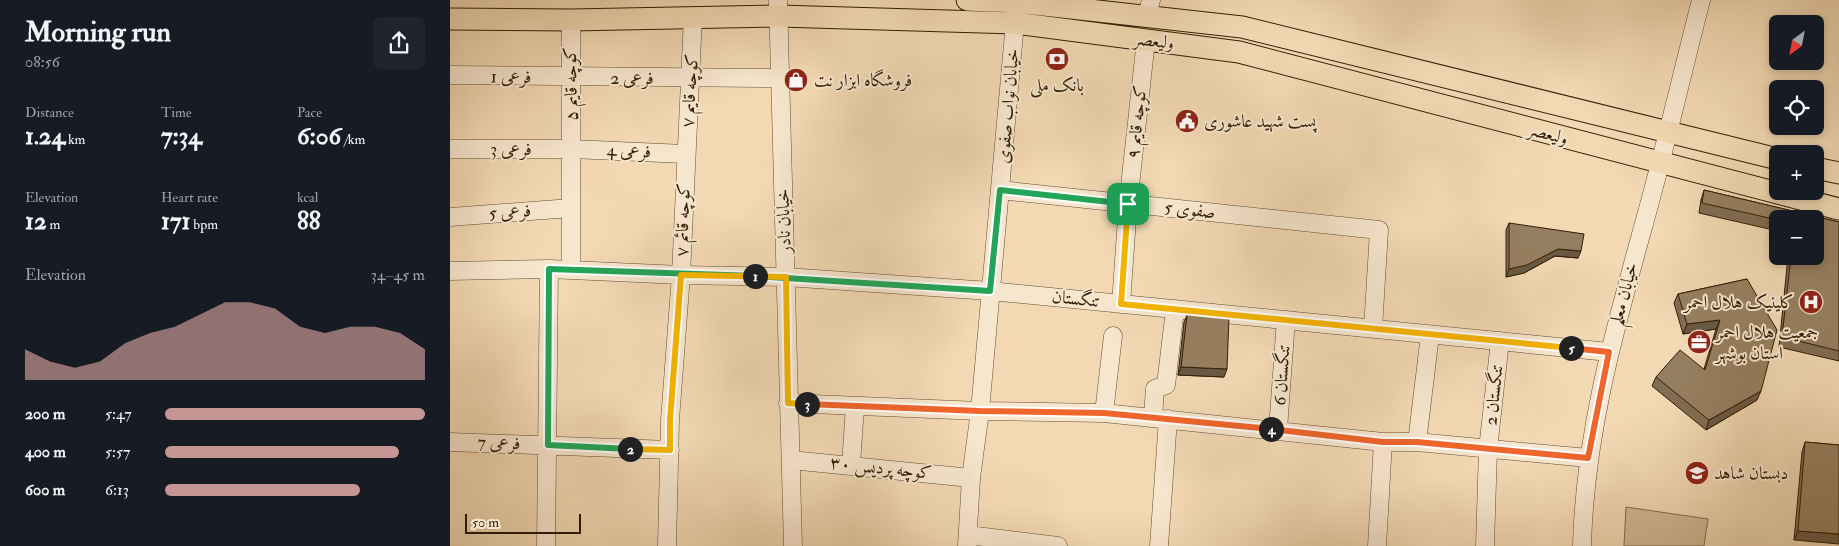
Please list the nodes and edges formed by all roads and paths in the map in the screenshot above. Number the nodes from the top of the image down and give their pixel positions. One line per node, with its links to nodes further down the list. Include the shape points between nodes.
1 (967, 0): 3 (main road, ولیعصر)
2 (1701, 0): 17 (street)
3 (1017, 1): 5 (main road, ولیعصر); 9 (street, خیابان نواب صفوی)
4 (778, 8): 6 (main road, ولیعصر); 9 (main road, ولیعصر); 34 (street, خیابان نادر)
5 (1149, 8): 11 (main road, ولیعصر)
6 (693, 17): 8 (main road, ولیعصر); 15 (street, کوچه قایم ۷)
7 (450, 19): 8 (main road, ولیعصر)
8 (570, 20): 14 (street, کوچه قایم ۵)
9 (1015, 24): 10 (main road, ولیعصر); 25 (street, خیابان نواب صفوی)
10 (1146, 40): 12 (main road, ولیعصر, via 1239,52); 26 (street, کوچه قایم ۹)
11 (1327, 48): 12 (main road); 17 (main road, ولیعصر)
12 (1320, 74): 22 (main road, ولیعصر)
13 (450, 75): 14 (street, فرعی 1)
14 (571, 78): 15 (street, فرعی 2); 19 (street, کوچه قایم ۵)
15 (692, 78): 16 (street, فرعی 2); 21 (street, کوچه قایم ۷)
16 (770, 78)
17 (1667, 133): 20 (main road, ولیعصر); 22 (street, خیابان معلم)
18 (450, 149): 19 (street, فرعی 3)
19 (572, 149): 21 (street, فرعی 4); 27 (street, کوچه قایم ۵)
20 (1769, 157)
21 (685, 159): 33 (street, کوچه قائم ۷)
22 (1660, 163): 28 (main road, ولیعصر); 43 (street, خیابان معلم)
23 (1824, 170): 24 (main road)
24 (1839, 173)
25 (1000, 190): 26 (street, صفوی 5); 35 (street, خیابان نواب صفوی)
26 (1128, 204): 36 (street, کوچه قایم ۹); 39 (street, صفوی 5, via 1380,230)
27 (570, 208): 29 (street, فرعی 5); 31 (street, کوچه قایم ۵)
28 (1839, 209)
29 (450, 217)
30 (549, 269): 31 (street); 32 (street); 53 (street)
31 (571, 269): 33 (street)
32 (450, 271)
33 (681, 275): 34 (street); 55 (street, کوچه قائم ۷)
34 (786, 277): 35 (street); 44 (street, خیابان نادر)
35 (990, 291): 36 (street, تنگستان); 46 (street, خیابان نواب صفوی)
36 (1121, 304): 37 (street, تنگستان)
37 (1175, 309): 38 (street, تنگستان); 48 (street, via 1166,385 1155,389)
38 (1286, 320): 39 (street, تنگستان); 49 (street, تنگستان 6)
39 (1373, 329): 41 (street, تنگستان)
40 (1113, 336): 47 (street)
41 (1430, 336): 42 (street, تنگستان); 52 (street)
42 (1500, 341): 43 (street, تنگستان); 54 (street, تنگستان 2)
43 (1609, 352): 56 (street, خیابان معلم)
44 (788, 403): 45 (street); 57 (street, خیابان نادر)
45 (855, 406): 46 (street); 58 (street)
46 (980, 411): 47 (street); 59 (street, خیابان نواب صفوی)
47 (1104, 413): 48 (street)
48 (1161, 418): 49 (street); 65 (street)
49 (1278, 429): 51 (street)
50 (450, 442): 53 (street, فرعی 7)
51 (1383, 442): 52 (street); 66 (street)
52 (1417, 442): 54 (street)
53 (548, 445): 55 (street); 61 (street)
54 (1488, 449): 56 (street); 67 (street, تنگستان 2)
55 (670, 450): 62 (street, کوچه قائم ۷)
56 (1588, 458): 68 (street, خیابان معلم)
57 (791, 460): 58 (street, کوچه پردیس ۳۰); 63 (street, خیابان نادر)
58 (851, 465): 59 (street, کوچه پردیس ۳۰)
59 (971, 478): 60 (street, خیابان نواب صفوی)
60 (967, 541): 64 (street)
61 (546, 546)
62 (667, 546)
63 (793, 546)
64 (1058, 546)
65 (1159, 546)
66 (1377, 546)
67 (1485, 546)
68 (1582, 546)

